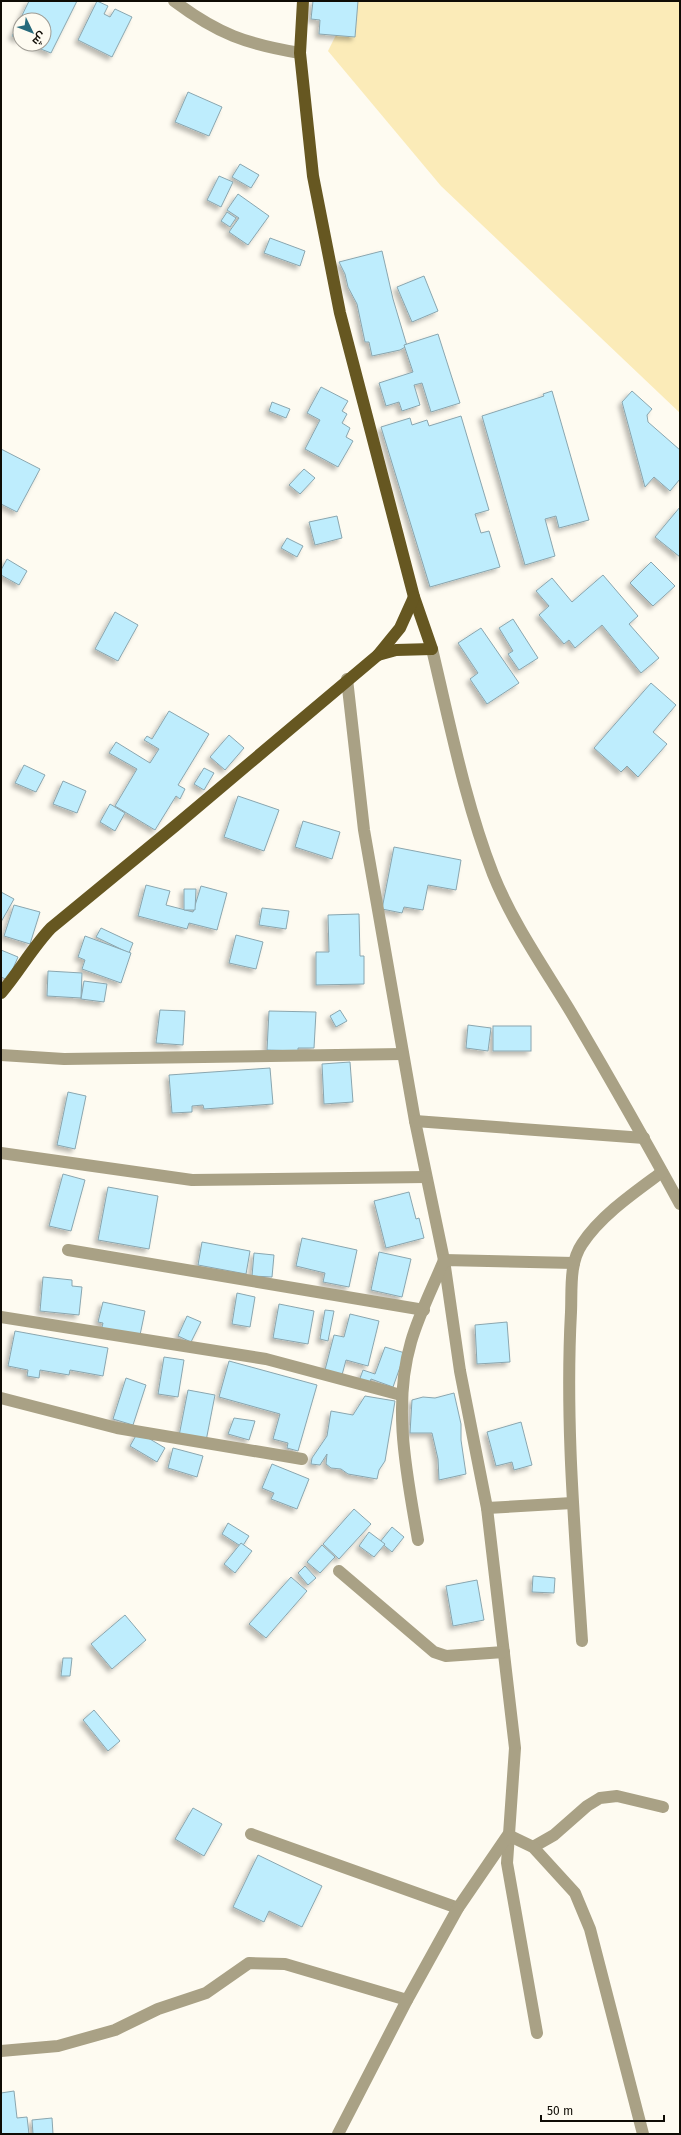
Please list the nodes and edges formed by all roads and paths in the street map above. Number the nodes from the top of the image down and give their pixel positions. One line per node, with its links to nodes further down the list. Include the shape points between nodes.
1 (174, 1): 3 (street, via 199,19 241,40)
2 (303, 1): 3 (main road)
3 (300, 53): 4 (main road, via 312,176 340,313)
4 (414, 597): 5 (main road); 6 (main road, via 400,628)
5 (432, 649): 6 (main road, via 396,650); 12 (street, via 465,785 494,876 522,931)
6 (378, 655): 7 (main road)
7 (347, 679): 8 (main road, via 51,928 35,944); 10 (street, via 364,830)
8 (1, 993)
9 (1, 1054): 10 (street, via 64,1059)
10 (403, 1054): 11 (street)
11 (415, 1121): 12 (street); 15 (street)
12 (644, 1138): 14 (street)
13 (1, 1153): 15 (street, via 192,1180)
14 (662, 1172): 16 (street); 19 (street, via 614,1208 582,1245)
15 (426, 1177): 18 (street)
16 (680, 1204)
17 (68, 1250): 20 (street)
18 (444, 1260): 19 (street); 20 (street); 26 (street, via 460,1371)
19 (574, 1263): 25 (street, via 568,1366)
20 (424, 1310): 22 (street, via 411,1342)
21 (1, 1317): 22 (street, via 266,1359)
22 (401, 1396): 27 (street, via 404,1458)
23 (1, 1398): 24 (street, via 117,1428)
24 (302, 1459)
25 (572, 1503): 26 (street); 29 (street)
26 (487, 1508): 30 (street)
27 (418, 1540)
28 (339, 1572): 30 (street, via 434,1652 446,1656)
29 (582, 1641)
30 (504, 1652): 33 (street, via 515,1748)
31 (663, 1807): 34 (street, via 617,1796 600,1798 554,1835)
32 (251, 1834): 35 (street)
33 (508, 1835): 34 (street); 35 (street); 37 (street, via 507,1863)
34 (533, 1847): 40 (street, via 575,1893 590,1929)
35 (458, 1908): 36 (street)
36 (407, 2000): 38 (street, via 285,1964 249,1963 206,1993 158,2009 115,2030 58,2046); 39 (street)
37 (537, 2033)
38 (1, 2051)
39 (338, 2134)
40 (643, 2134)

